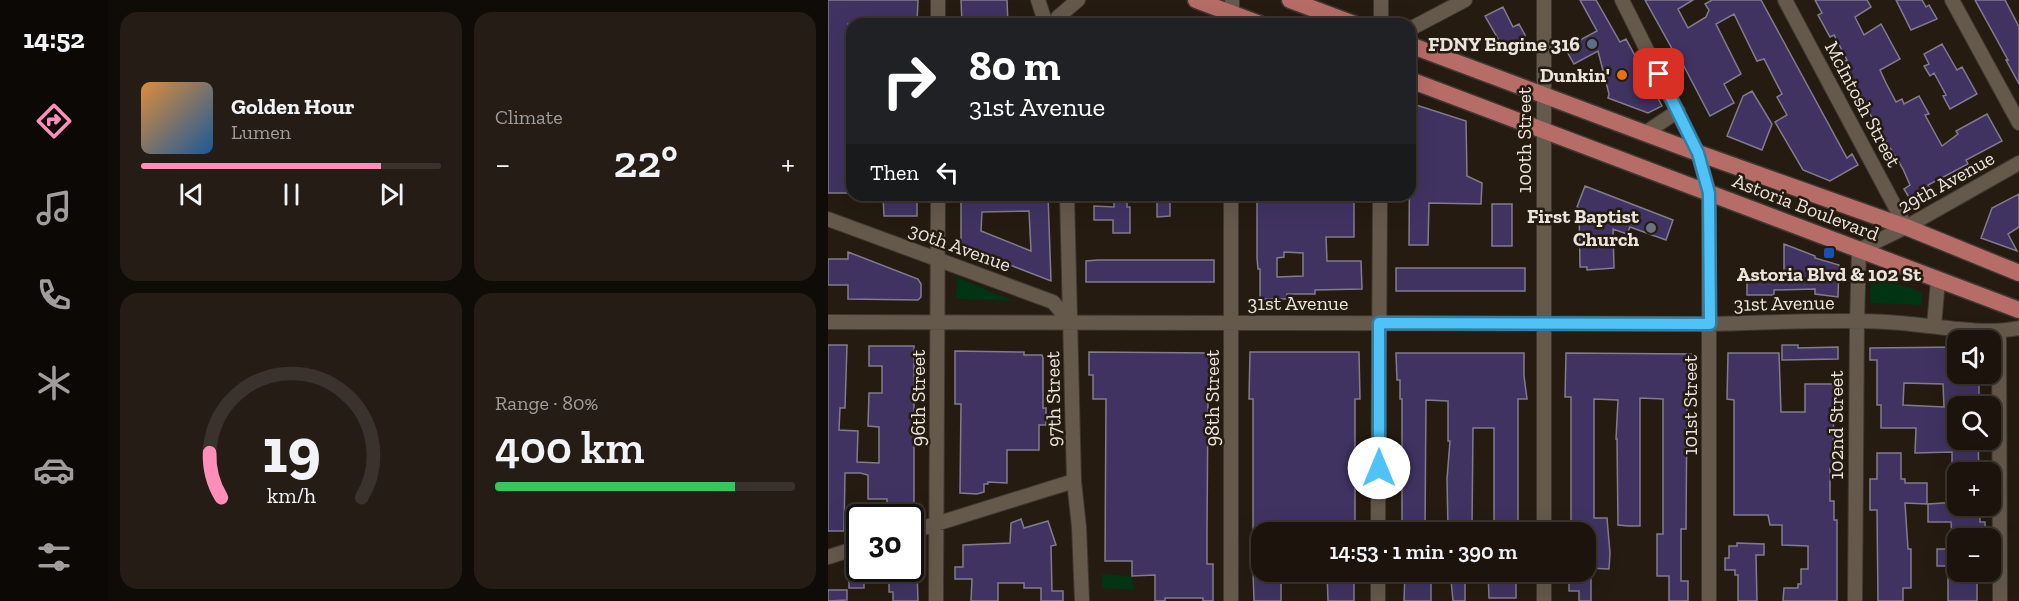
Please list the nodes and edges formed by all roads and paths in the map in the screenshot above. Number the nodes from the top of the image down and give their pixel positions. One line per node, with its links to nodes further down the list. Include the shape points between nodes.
1 (938, 0): 13 (street)
2 (1038, 0): 14 (street)
3 (1078, 0): 15 (street)
4 (1196, 0): 12 (main road)
5 (1290, 0): 17 (main road)
6 (1381, 0): 18 (street)
7 (1465, 0): 19 (street)
8 (1544, 0): 22 (street, 100th Street)
9 (1622, 0): 23 (street, 101st Street)
10 (1785, 0): 35 (street, McIntosh Street)
11 (1952, 0): 24 (street)
12 (1232, 12): 16 (main road)
13 (938, 18)
14 (1044, 18)
15 (1058, 18)
16 (1246, 18)
17 (1338, 18)
18 (1380, 18)
19 (1416, 26)
20 (1416, 47): 22 (main road, Astoria Boulevard)
21 (1416, 82): 25 (main road, Astoria Boulevard)
22 (1543, 95): 25 (street, 100th Street); 26 (main road, Astoria Boulevard)
23 (1678, 111): 26 (street); 27 (street, 101st Street)
24 (2019, 123)
25 (1543, 132): 29 (main road, Astoria Boulevard); 47 (street, 100th Street)
26 (1645, 133): 27 (main road, Astoria Boulevard)
27 (1698, 153): 29 (street, 101st Street); 35 (main road, Astoria Boulevard)
28 (2019, 163): 35 (street, 29th Avenue)
29 (1709, 193): 36 (main road, Astoria Boulevard); 48 (street, 101st Street)
30 (938, 201): 37 (street, 96th Street)
31 (1067, 201): 43 (street, 97th Street)
32 (1232, 201): 44 (street, 98th Street)
33 (1380, 201): 46 (street)
34 (828, 219): 37 (street, 30th Avenue)
35 (1906, 227): 36 (street, 29th Avenue); 38 (main road, Astoria Boulevard)
36 (1859, 250): 39 (main road, Astoria Boulevard); 45 (street, 102nd Street)
37 (938, 259): 42 (street, 96th Street); 43 (street, 30th Avenue, via 1053,302)
38 (2019, 273)
39 (1938, 280): 40 (main road, Astoria Boulevard); 49 (street)
40 (2019, 310)
41 (828, 322): 42 (street, 31st Avenue)
42 (938, 322): 43 (street, 31st Avenue); 57 (street, 96th Street)
43 (1070, 322): 44 (street, 31st Avenue); 54 (street, 97th Street)
44 (1232, 322): 46 (street, 31st Avenue); 65 (street, 98th Street)
45 (1857, 322): 48 (street, 31st Avenue); 49 (street, 31st Avenue); 69 (street, 102nd Street)
46 (1379, 323): 47 (street, 31st Avenue); 55 (street)
47 (1545, 323): 48 (street, 31st Avenue); 56 (street, 100th Street)
48 (1710, 324): 68 (street, 101st Street)
49 (1934, 326): 51 (street, 31st Avenue)
50 (2019, 328): 52 (street, 31st Avenue)
51 (1977, 330)
52 (2001, 332)
53 (1999, 384): 70 (street)
54 (1074, 481): 57 (street); 64 (street, 97th Street)
55 (1378, 522)
56 (1544, 522)
57 (937, 524): 58 (street); 63 (street, 96th Street)
58 (924, 528)
59 (846, 551): 60 (street)
60 (828, 557)
61 (1378, 582): 66 (street)
62 (1544, 582): 67 (street)
63 (936, 601)
64 (1082, 601)
65 (1231, 601)
66 (1378, 601)
67 (1544, 601)
68 (1709, 601)
69 (1855, 601)
70 (2000, 601)

